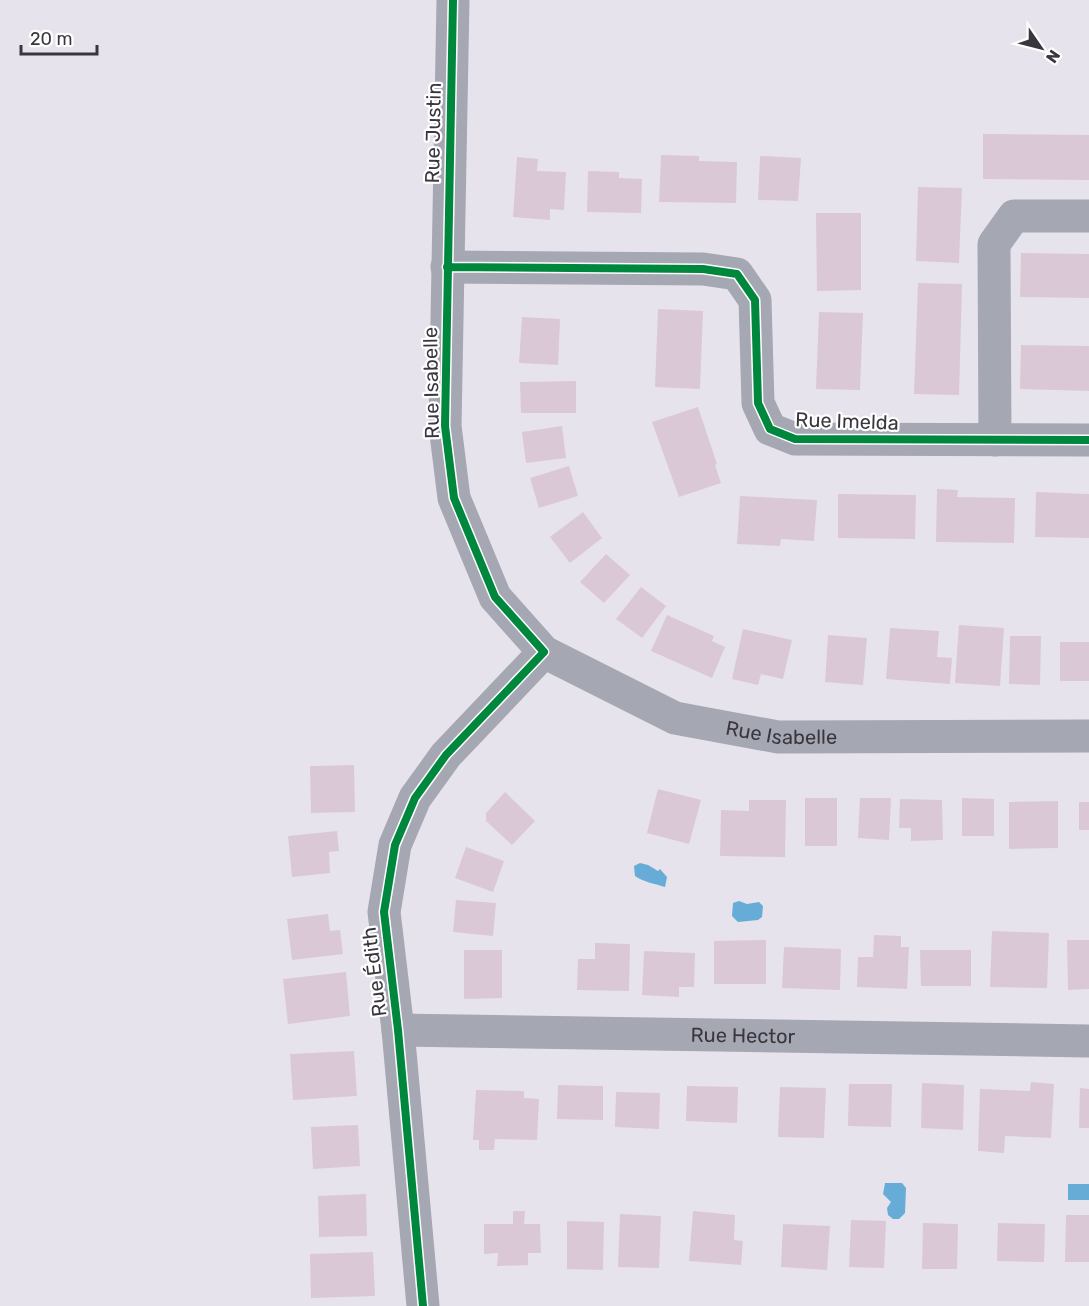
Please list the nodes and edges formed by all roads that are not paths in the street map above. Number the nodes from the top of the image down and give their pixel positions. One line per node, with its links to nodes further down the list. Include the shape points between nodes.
1 (453, 0): 3 (street, Rue Justin)
2 (1089, 216): 4 (street, via 1014,216 994,244)
3 (447, 267): 4 (street, Rue Imelda, via 703,269 737,274 755,300 758,402 770,429 795,439); 6 (street, Rue Isabelle, via 445,426 454,498 495,597)
4 (994, 440): 5 (street, Rue Imelda)
5 (1089, 441)
6 (544, 652): 7 (street, Rue Isabelle, via 675,718 778,737); 8 (street, Rue Édith, via 446,755 415,798 395,845 384,912)
7 (1089, 736)
8 (398, 1030): 9 (street, Rue Hector); 10 (street, Rue Édith)
9 (1089, 1041)
10 (423, 1306)

